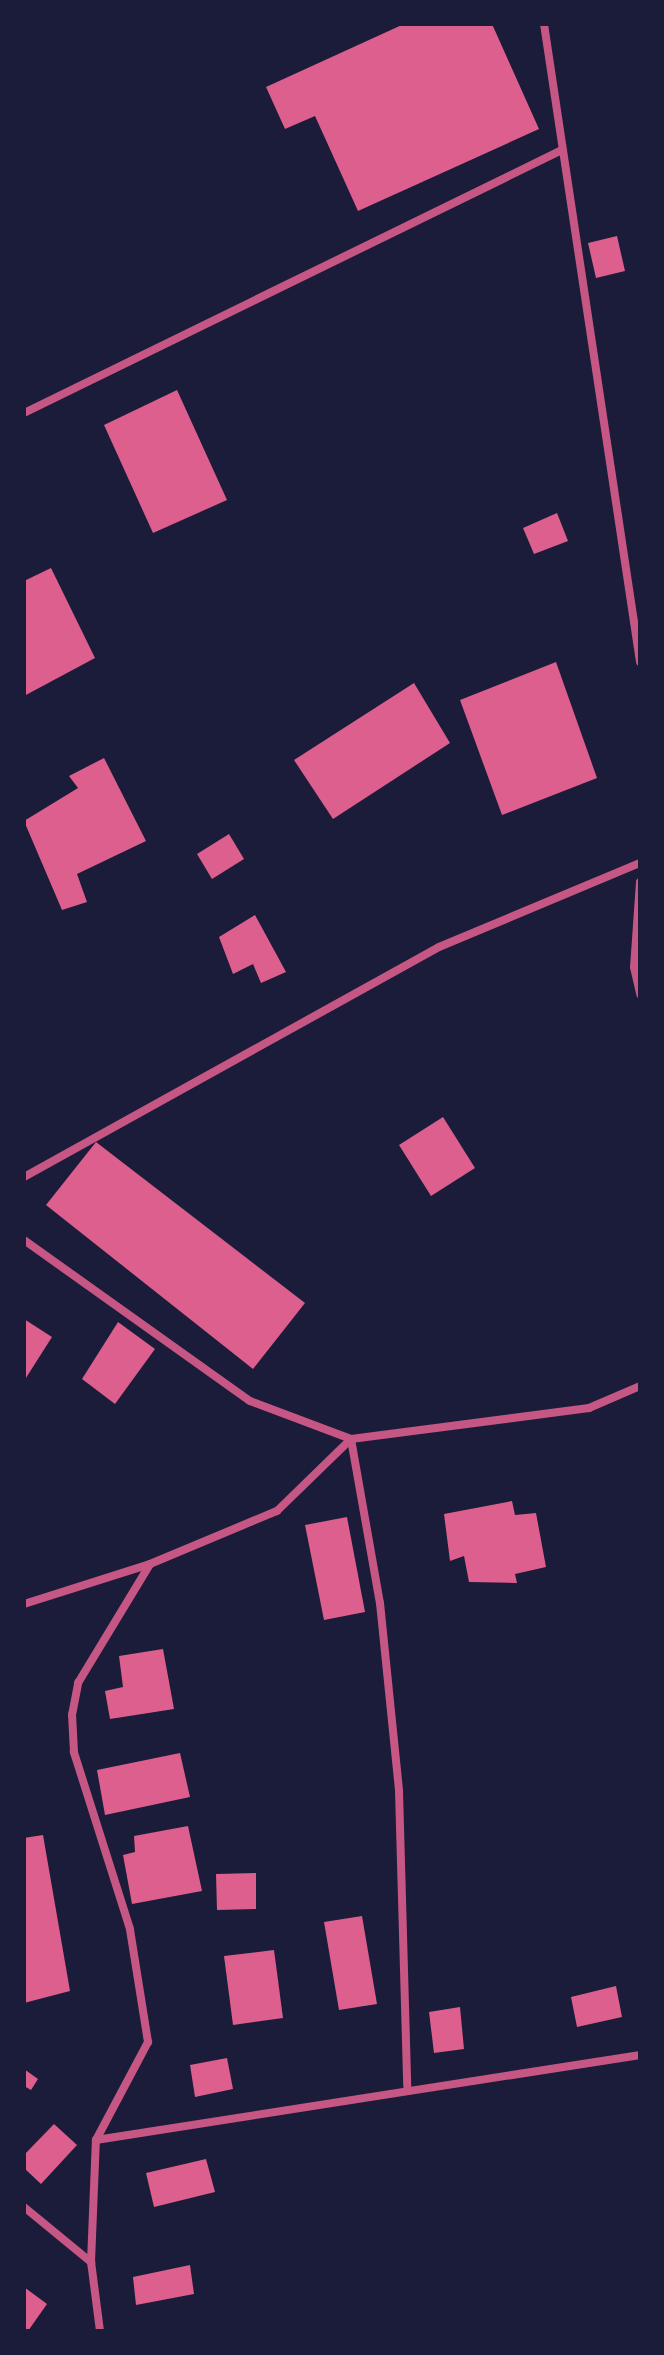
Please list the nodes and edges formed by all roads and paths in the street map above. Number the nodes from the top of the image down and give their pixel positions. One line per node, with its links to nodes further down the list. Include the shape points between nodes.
1 (544, 24): 2 (street)
2 (562, 150): 3 (street); 4 (street)
3 (24, 413)
4 (640, 662)
5 (640, 863): 8 (street, via 439,947)
6 (640, 882): 7 (street, via 634,967)
7 (640, 994)
8 (24, 1177)
9 (24, 1240): 11 (street, via 250,1401)
10 (640, 1386): 11 (street, via 589,1408)
11 (351, 1439): 12 (street, via 277,1511); 15 (street, via 380,1603 399,1791)
12 (150, 1564): 13 (street); 16 (street, via 78,1683 72,1715 74,1752 130,1929 148,2042)
13 (24, 1604)
14 (640, 2055): 15 (street)
15 (407, 2086): 16 (street)
16 (96, 2140): 18 (street)
17 (24, 2207): 18 (street)
18 (91, 2262): 19 (street)
19 (100, 2331)

